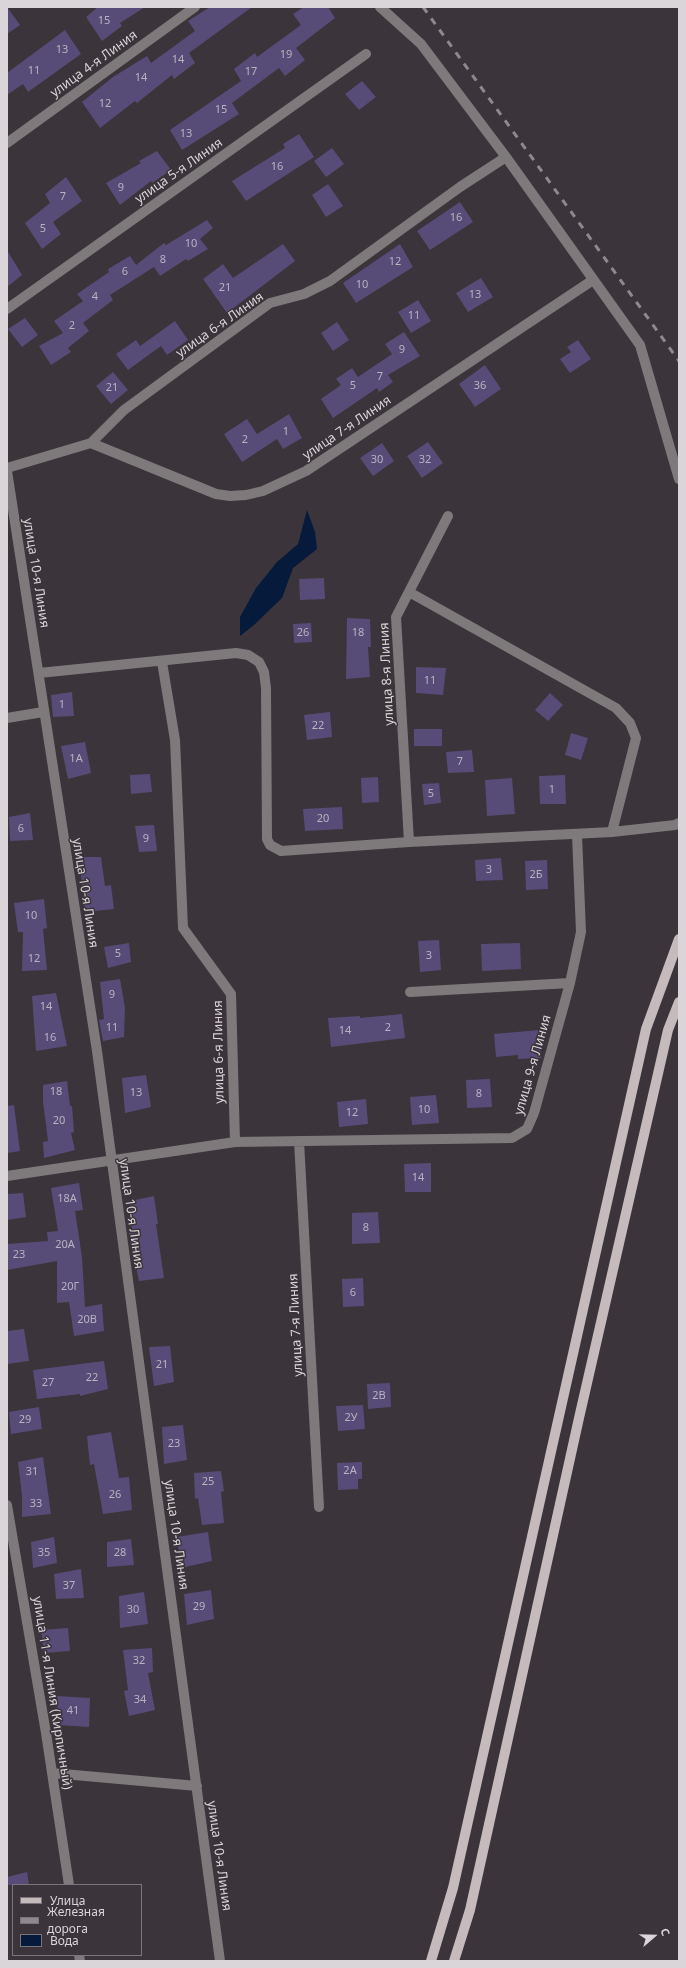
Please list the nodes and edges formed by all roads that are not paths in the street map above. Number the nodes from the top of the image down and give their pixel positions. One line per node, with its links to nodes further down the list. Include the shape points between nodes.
1 (195, 7): 4 (street, улица 4-я Линия)
2 (380, 7): 5 (street, via 422,44)
3 (366, 54): 7 (street, улица 5-я Линия)
4 (7, 143)
5 (506, 157): 6 (street); 8 (street, улица 6-я Линия, via 330,281 304,294 270,304 124,410)
6 (593, 280): 8 (street, улица 7-я Линия, via 306,471 263,490 246,495 216,494); 10 (street, via 640,345)
7 (7, 309)
8 (91, 443): 9 (street, улица 6-я Линия)
9 (7, 470): 14 (street, улица 10-я Линия)
10 (679, 479)
11 (448, 516): 12 (street, улица 8-я Линия)
12 (409, 592): 18 (street, via 616,708 630,723 636,738); 20 (street, улица 8-я Линия, via 396,617)
13 (162, 662): 14 (street); 20 (street, via 236,653 248,655 259,662 264,672 266,688 267,839 275,849 288,852); 26 (street, улица 6-я Линия, via 175,740 183,928 231,994)
14 (39, 673): 15 (street, улица 10-я Линия)
15 (44, 712): 16 (street); 27 (street, улица 10-я Линия, via 97,1051)
16 (7, 718)
17 (679, 823): 18 (street)
18 (612, 832): 19 (street)
19 (576, 835): 20 (street); 22 (street, улица 9-я Линия, via 581,932)
20 (409, 842)
21 (679, 938): 35 (main road, via 646,1028 453,1888)
22 (570, 983): 23 (street); 25 (street, улица 9-я Линия, via 534,1114 527,1129 512,1138)
23 (410, 992)
24 (679, 1002): 36 (main road, via 668,1030 470,1910)
25 (299, 1141): 26 (street, улица 9-я Линия); 30 (street, улица 7-я Линия)
26 (234, 1142): 27 (street)
27 (111, 1161): 28 (street); 32 (street, улица 10-я Линия)
28 (7, 1176)
29 (7, 1506): 31 (street, улица 11-я Линия (Кирпичный))
30 (319, 1507)
31 (52, 1773): 32 (street); 33 (street, улица 11-я Линия (Кирпичный))
32 (197, 1786): 34 (street, улица 10-я Линия)
33 (69, 1884)
34 (220, 1961)
35 (431, 1961)
36 (454, 1961)

